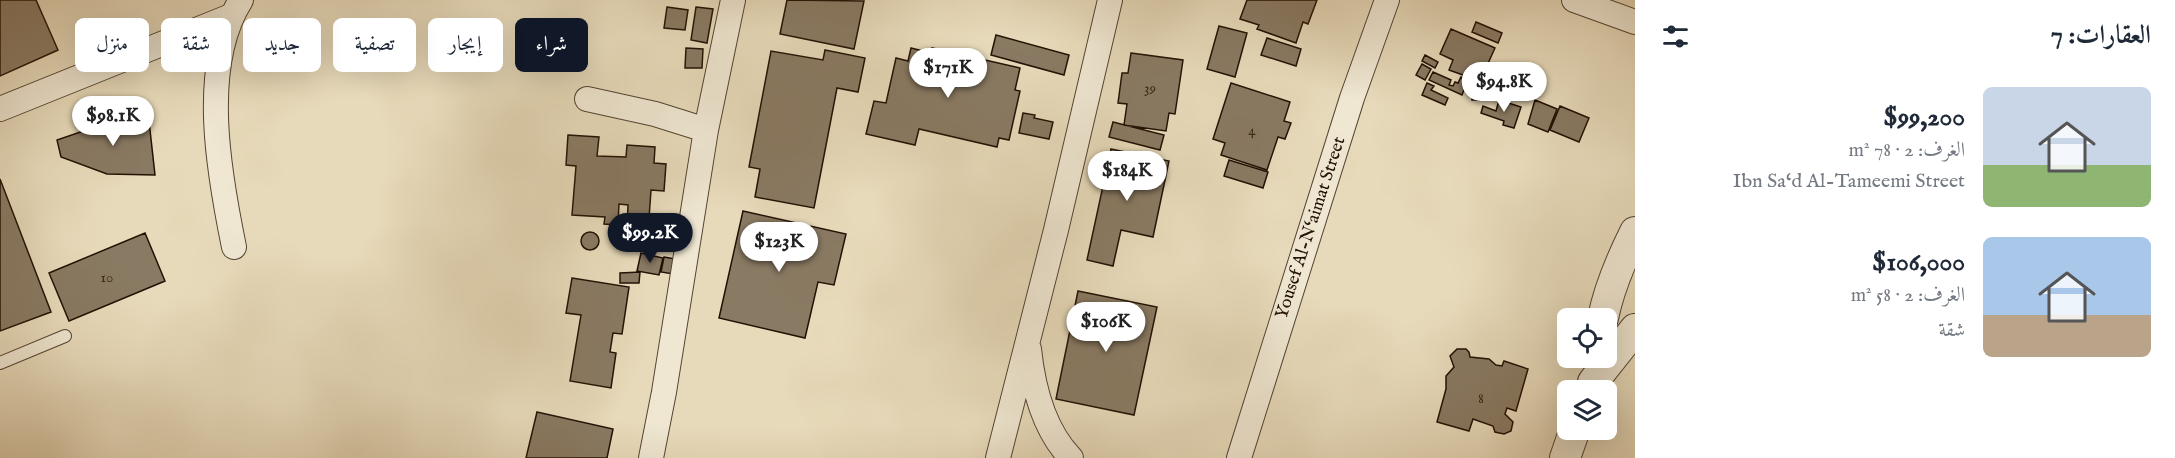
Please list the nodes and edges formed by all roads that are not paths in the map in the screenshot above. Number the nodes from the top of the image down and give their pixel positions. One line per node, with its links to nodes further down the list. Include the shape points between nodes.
1 (733, 0): 9 (street)
2 (1110, 0): 14 (street)
3 (1387, 0): 22 (street, Yousef Al-N‘aimat Street)
4 (1574, 0): 6 (street)
5 (236, 8): 8 (street); 11 (street, via 220,55 217,90 217,138)
6 (1634, 23)
7 (587, 99): 9 (street)
8 (0, 110)
9 (706, 130): 19 (street)
10 (1635, 232): 12 (street)
11 (234, 247)
12 (1605, 308)
13 (1635, 329): 17 (street)
14 (1028, 335): 20 (street); 21 (street, via 1042,410)
15 (64, 336): 16 (lane)
16 (0, 363)
17 (1593, 376)
18 (1571, 440): 23 (street)
19 (651, 458)
20 (998, 458)
21 (1071, 458)
22 (1239, 458)
23 (1565, 458)

